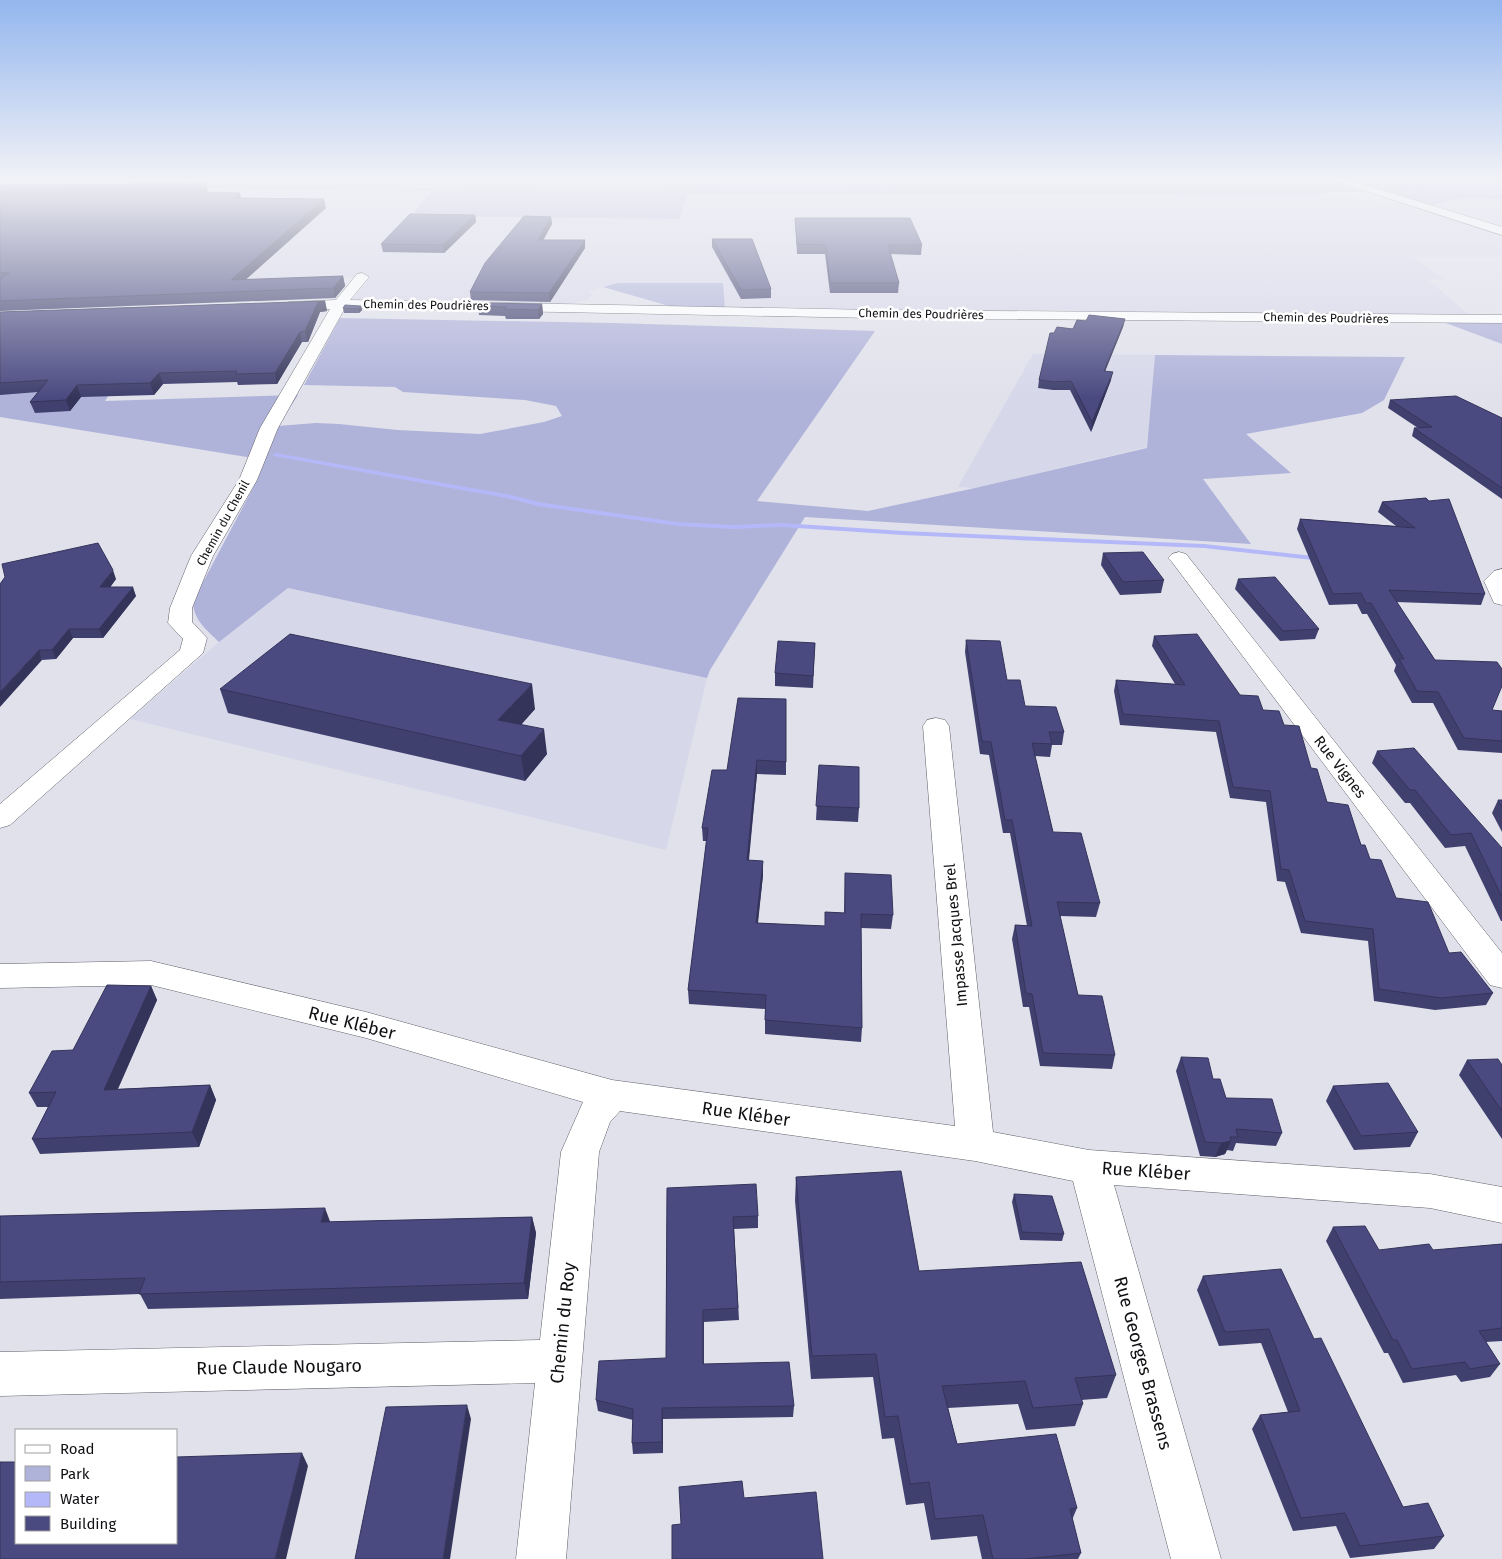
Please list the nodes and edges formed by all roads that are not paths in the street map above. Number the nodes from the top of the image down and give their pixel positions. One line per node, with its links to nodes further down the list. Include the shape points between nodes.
1 (362, 277): 2 (street, Chemin des Poudrières)
2 (340, 304): 3 (street, Chemin des Poudrières); 4 (street, Chemin des Poudrières, via 865,314); 9 (street, Chemin du Chenil, via 268,428 248,480 202,556 181,608 180,623 195,638 191,652)
3 (272, 306)
4 (1502, 319)
5 (1179, 558): 11 (street, Rue Vignes)
6 (1502, 576): 7 (street, via 1495,581)
7 (1502, 598)
8 (936, 726): 13 (street, Impasse Jacques Brel)
9 (0, 819)
10 (0, 976): 12 (street, Rue Kléber, via 151,973 366,1025)
11 (1502, 976)
12 (612, 1096): 13 (street, Rue Kléber); 16 (street, Chemin du Roy, via 595,1114 580,1152)
13 (975, 1144): 14 (street, Rue Kléber)
14 (1090, 1167): 15 (street, Rue Kléber, via 1430,1191); 19 (street, Rue Georges Brassens)
15 (1502, 1205)
16 (559, 1361): 17 (street, Rue Claude Nougaro); 18 (street, Chemin du Roy)
17 (0, 1374)
18 (541, 1559)
19 (1196, 1559)

